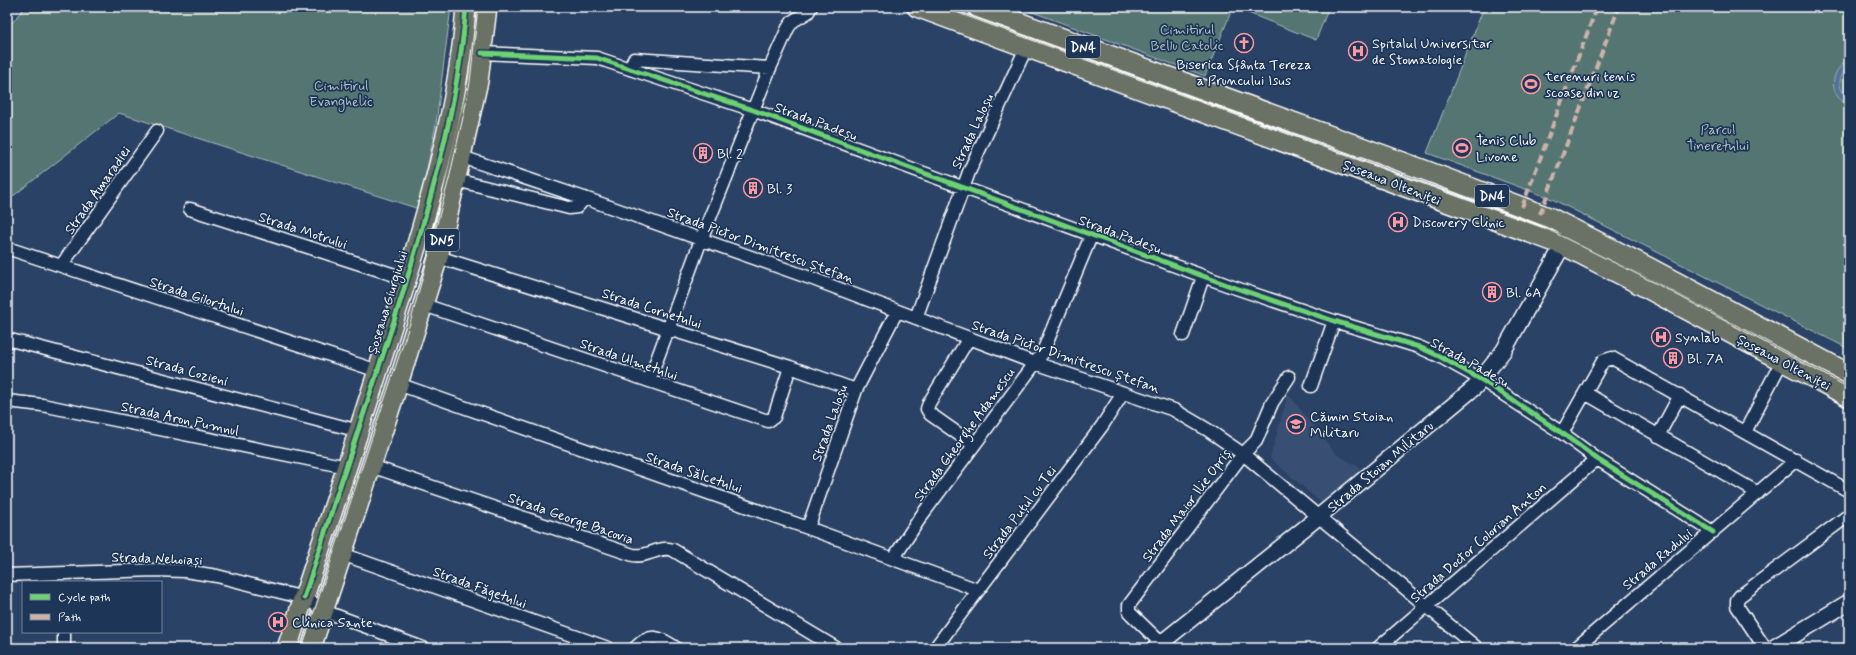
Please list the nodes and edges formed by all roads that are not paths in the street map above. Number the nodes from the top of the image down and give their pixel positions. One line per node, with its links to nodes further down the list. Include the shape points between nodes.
1 (466, 7): 25 (main road, Șoseaua Giurgiului / DN5, via 460,65 449,127)
2 (486, 7): 7 (main road, DN5)
3 (812, 7): 8 (street, Strada Padeșu, via 788,28)
4 (918, 7): 6 (main road, Șoseaua Olteniței / DN4)
5 (977, 7): 17 (main road, Șoseaua Olteniței / DN4, via 1426,171)
6 (1026, 48): 14 (street, Strada Laloșu, via 976,155); 20 (main road, Șoseaua Olteniței / DN4)
7 (482, 53): 9 (street, Strada Padeșu, via 597,58); 12 (main road, DN5)
8 (770, 68): 9 (street, via 634,59); 10 (street, Strada Padeșu)
9 (630, 69): 10 (street, Strada Padeșu)
10 (752, 110): 14 (street, Strada Padeșu); 19 (street, Strada Padeșu)
11 (157, 131): 23 (street, Strada Amaradiei)
12 (462, 157): 13 (main road, DN5); 15 (street, Strada Pictor Dimitrescu Ștefan)
13 (456, 180): 15 (street, via 570,208 577,207); 22 (main road, DN5)
14 (963, 189): 18 (street, Strada Padeșu); 28 (street, Strada Laloșu)
15 (585, 198): 19 (street, Strada Pictor Dimitrescu Ștefan)
16 (190, 209): 25 (street, Strada Motrului)
17 (1572, 228): 20 (street, Strada Stoian Militaru); 38 (main road, Șoseaua Olteniței / DN4)
18 (1091, 236): 24 (street, Strada Padeșu); 35 (street, Strada Gheorghe Adamescu, via 1045,348)
19 (701, 240): 27 (street, Strada Pictor Dimitrescu Ștefan); 30 (street, Strada Padeșu)
20 (1563, 245): 34 (main road, Șoseaua Olteniței / DN4); 40 (street, Strada Stoian Militaru, via 1504,350)
21 (7, 248): 23 (street, Strada Gilortului)
22 (438, 257): 26 (main road, DN5); 30 (street, Strada Cornetului)
23 (61, 266): 37 (street, Strada Gilortului)
24 (1203, 277): 29 (street, Strada Padeșu); 31 (street)
25 (407, 279): 37 (main road, Șoseaua Giurgiului / DN5)
26 (424, 305): 41 (street, Strada Ulmetului); 42 (main road, DN5)
27 (898, 311): 28 (street, Strada Pictor Dimitrescu Ștefan); 44 (street, Strada Laloșu)
28 (916, 318): 32 (street, Strada Pictor Dimitrescu Ștefan)
29 (1334, 322): 40 (street, Strada Padeșu, via 1419,347); 43 (street)
30 (668, 329): 36 (street, Strada Cornetului); 41 (street, Strada Padeșu)
31 (1183, 335)
32 (969, 338): 35 (street, Strada Pictor Dimitrescu Ștefan); 54 (street, via 927,408 930,414)
33 (7, 339): 50 (street, Strada Cozieni)
34 (1782, 361): 48 (main road, Șoseaua Olteniței / DN4); 51 (street)
35 (1034, 363): 45 (street, Strada Pictor Dimitrescu Ștefan); 54 (street, Strada Gheorghe Adamescu)
36 (790, 367): 41 (street, Strada Ulmetului, via 774,417 768,421); 44 (street, Strada Cornetului)
37 (378, 371): 50 (main road, Șoseaua Giurgiului / DN5)
38 (1849, 374)
39 (1289, 377): 55 (street, Strada Maior Ilie Opriș, via 1272,403 1256,441)
40 (1482, 380): 52 (street, Strada Padeșu); 63 (street, Strada Stoian Militaru)
41 (649, 381)
42 (398, 384): 58 (main road, DN5); 64 (street, Strada Sălcetului)
43 (1311, 386)
44 (856, 390): 64 (street, Strada Laloșu)
45 (1124, 393): 55 (street, Strada Pictor Dimitrescu Ștefan, via 1190,418); 70 (street, Strada Puțul cu Tei)
46 (1585, 393): 47 (street, via 1603,361 1608,358 1617,359); 52 (street); 53 (street)
47 (1680, 394): 51 (street); 53 (street)
48 (1849, 397)
49 (7, 401): 59 (street, Strada Aron Pumnul, via 42,404)
50 (358, 431): 59 (main road, Șoseaua Giurgiului / DN5)
51 (1745, 432): 57 (street)
52 (1562, 433): 56 (street, Strada Padeșu)
53 (1658, 436): 61 (street)
54 (974, 445): 67 (street, Strada Gheorghe Adamescu)
55 (1243, 454): 63 (street, Strada Pictor Dimitrescu Ștefan); 76 (street, Strada Maior Ilie Opriș, via 1129,605 1129,612)
56 (1598, 459): 65 (street, Strada Padeșu); 73 (street, Strada Doctor Colorian Anton)
57 (1796, 460): 60 (street); 61 (street, Strada Radului)
58 (371, 466): 66 (main road, DN5); 84 (street, Strada George Bacovia, via 633,555 639,556 663,548 673,550)
59 (347, 467): 71 (main road, Șoseaua Giurgiului / DN5)
60 (1849, 491)
61 (1758, 493): 65 (street, Strada Radului)
62 (1849, 515): 89 (street, via 1737,600 1737,606)
63 (1319, 516): 73 (street, Strada Pictor Dimitrescu Ștefan); 76 (street, Strada Stoian Militaru)
64 (808, 528): 67 (street, Strada Sălcetului)
65 (1713, 532): 88 (street, Strada Radului)
66 (342, 554): 74 (main road, DN5); 81 (street, Strada Făgetului)
67 (893, 558): 70 (street, Strada Sălcetului)
68 (7, 575): 69 (street, Strada Nehoiași)
69 (63, 577): 71 (street, Strada Nehoiași, via 131,570 185,571 244,582)
70 (978, 590): 85 (street, Strada Puțul cu Tei)
71 (304, 598): 74 (street, Strada Nehoiași); 78 (main road, Șoseaua Giurgiului / DN5)
72 (1849, 602): 90 (street)
73 (1425, 607): 86 (street, Strada Doctor Colorian Anton); 87 (street, Strada Pictor Dimitrescu Ștefan)
74 (324, 610): 79 (main road, DN5); 80 (street, Strada Nehoiași)
75 (64, 633): 77 (street)
76 (1158, 645)
77 (64, 648)
78 (287, 648)
79 (311, 648)
80 (423, 648)
81 (608, 648)
82 (636, 648): 83 (street, via 644,640 653,637)
83 (676, 648)
84 (836, 648)
85 (935, 648)
86 (1378, 648)
87 (1477, 648)
88 (1576, 648)
89 (1765, 648)
90 (1773, 648)

